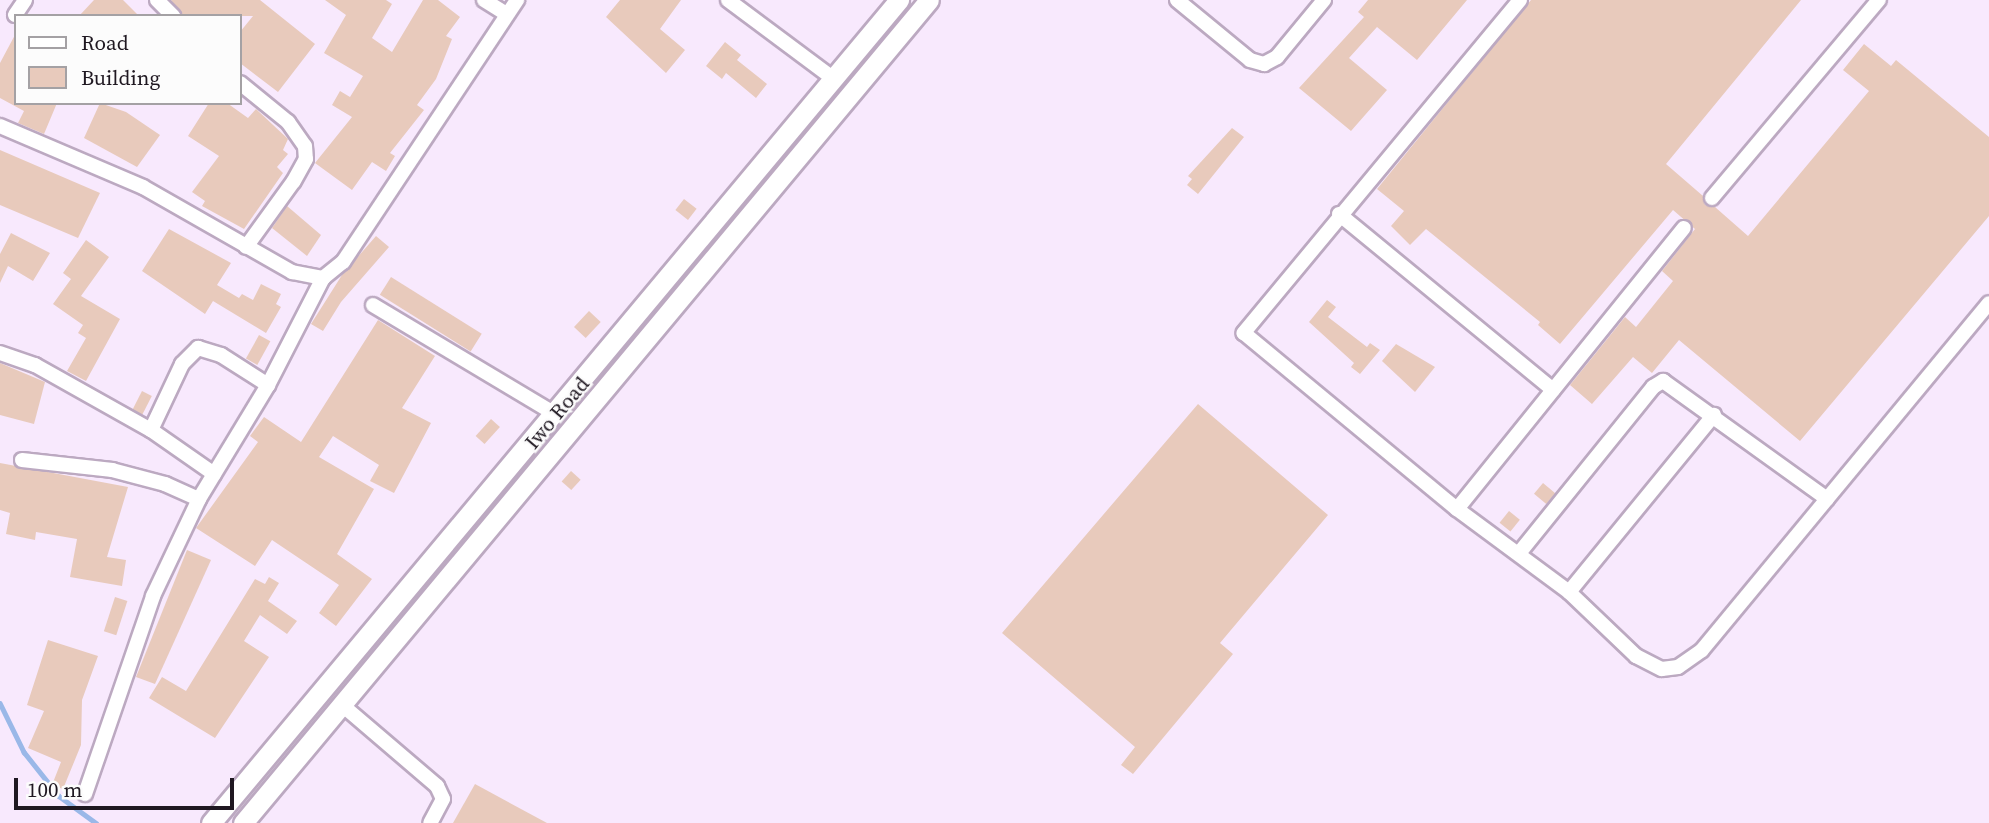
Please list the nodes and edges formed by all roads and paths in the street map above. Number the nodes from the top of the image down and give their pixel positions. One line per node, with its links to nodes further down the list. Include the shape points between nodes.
1 (157, 0): 11 (street)
2 (484, 0): 12 (street)
3 (517, 0): 12 (street)
4 (728, 0): 13 (street)
5 (899, 0): 13 (main road, Iwo Road)
6 (929, 0): 17 (main road, Iwo Road)
7 (1177, 0): 8 (street, via 1250,60 1264,64 1277,57)
8 (1324, 0)
9 (1520, 0): 19 (street)
10 (1879, 0): 18 (street)
11 (171, 14)
12 (506, 15): 22 (street, via 343,262)
13 (834, 79): 15 (main road, Iwo Road)
14 (242, 85): 21 (street, via 288,122 306,146 306,159 293,182)
15 (805, 115): 17 (main road); 28 (main road, Iwo Road)
16 (0, 126): 21 (street, via 143,187)
17 (823, 130): 38 (main road, Iwo Road)
18 (1712, 198)
19 (1339, 214): 27 (street); 35 (street, via 1244,333)
20 (1684, 229): 27 (street)
21 (246, 247): 22 (street, via 292,272)
22 (323, 278): 26 (street)
23 (1989, 303): 34 (street)
24 (373, 305): 28 (street)
25 (0, 353): 30 (street, via 35,365)
26 (268, 385): 30 (street, via 220,355 198,348 183,364); 32 (street)
27 (1553, 390): 35 (street)
28 (555, 414): 40 (main road, Iwo Road)
29 (1714, 415): 34 (street); 36 (street, via 1671,382 1657,384); 37 (street)
30 (151, 430): 32 (street)
31 (22, 460): 33 (street, via 112,470)
32 (214, 474): 33 (street)
33 (199, 499): 39 (street, via 153,596)
34 (1827, 499): 37 (street, via 1702,650 1678,667 1662,669 1636,656)
35 (1457, 509): 36 (street)
36 (1520, 552): 37 (street)
37 (1569, 592)
38 (341, 704): 41 (main road, Iwo Road); 42 (street, via 437,786 443,799)
39 (85, 794)
40 (211, 823)
41 (243, 823)
42 (430, 823)

